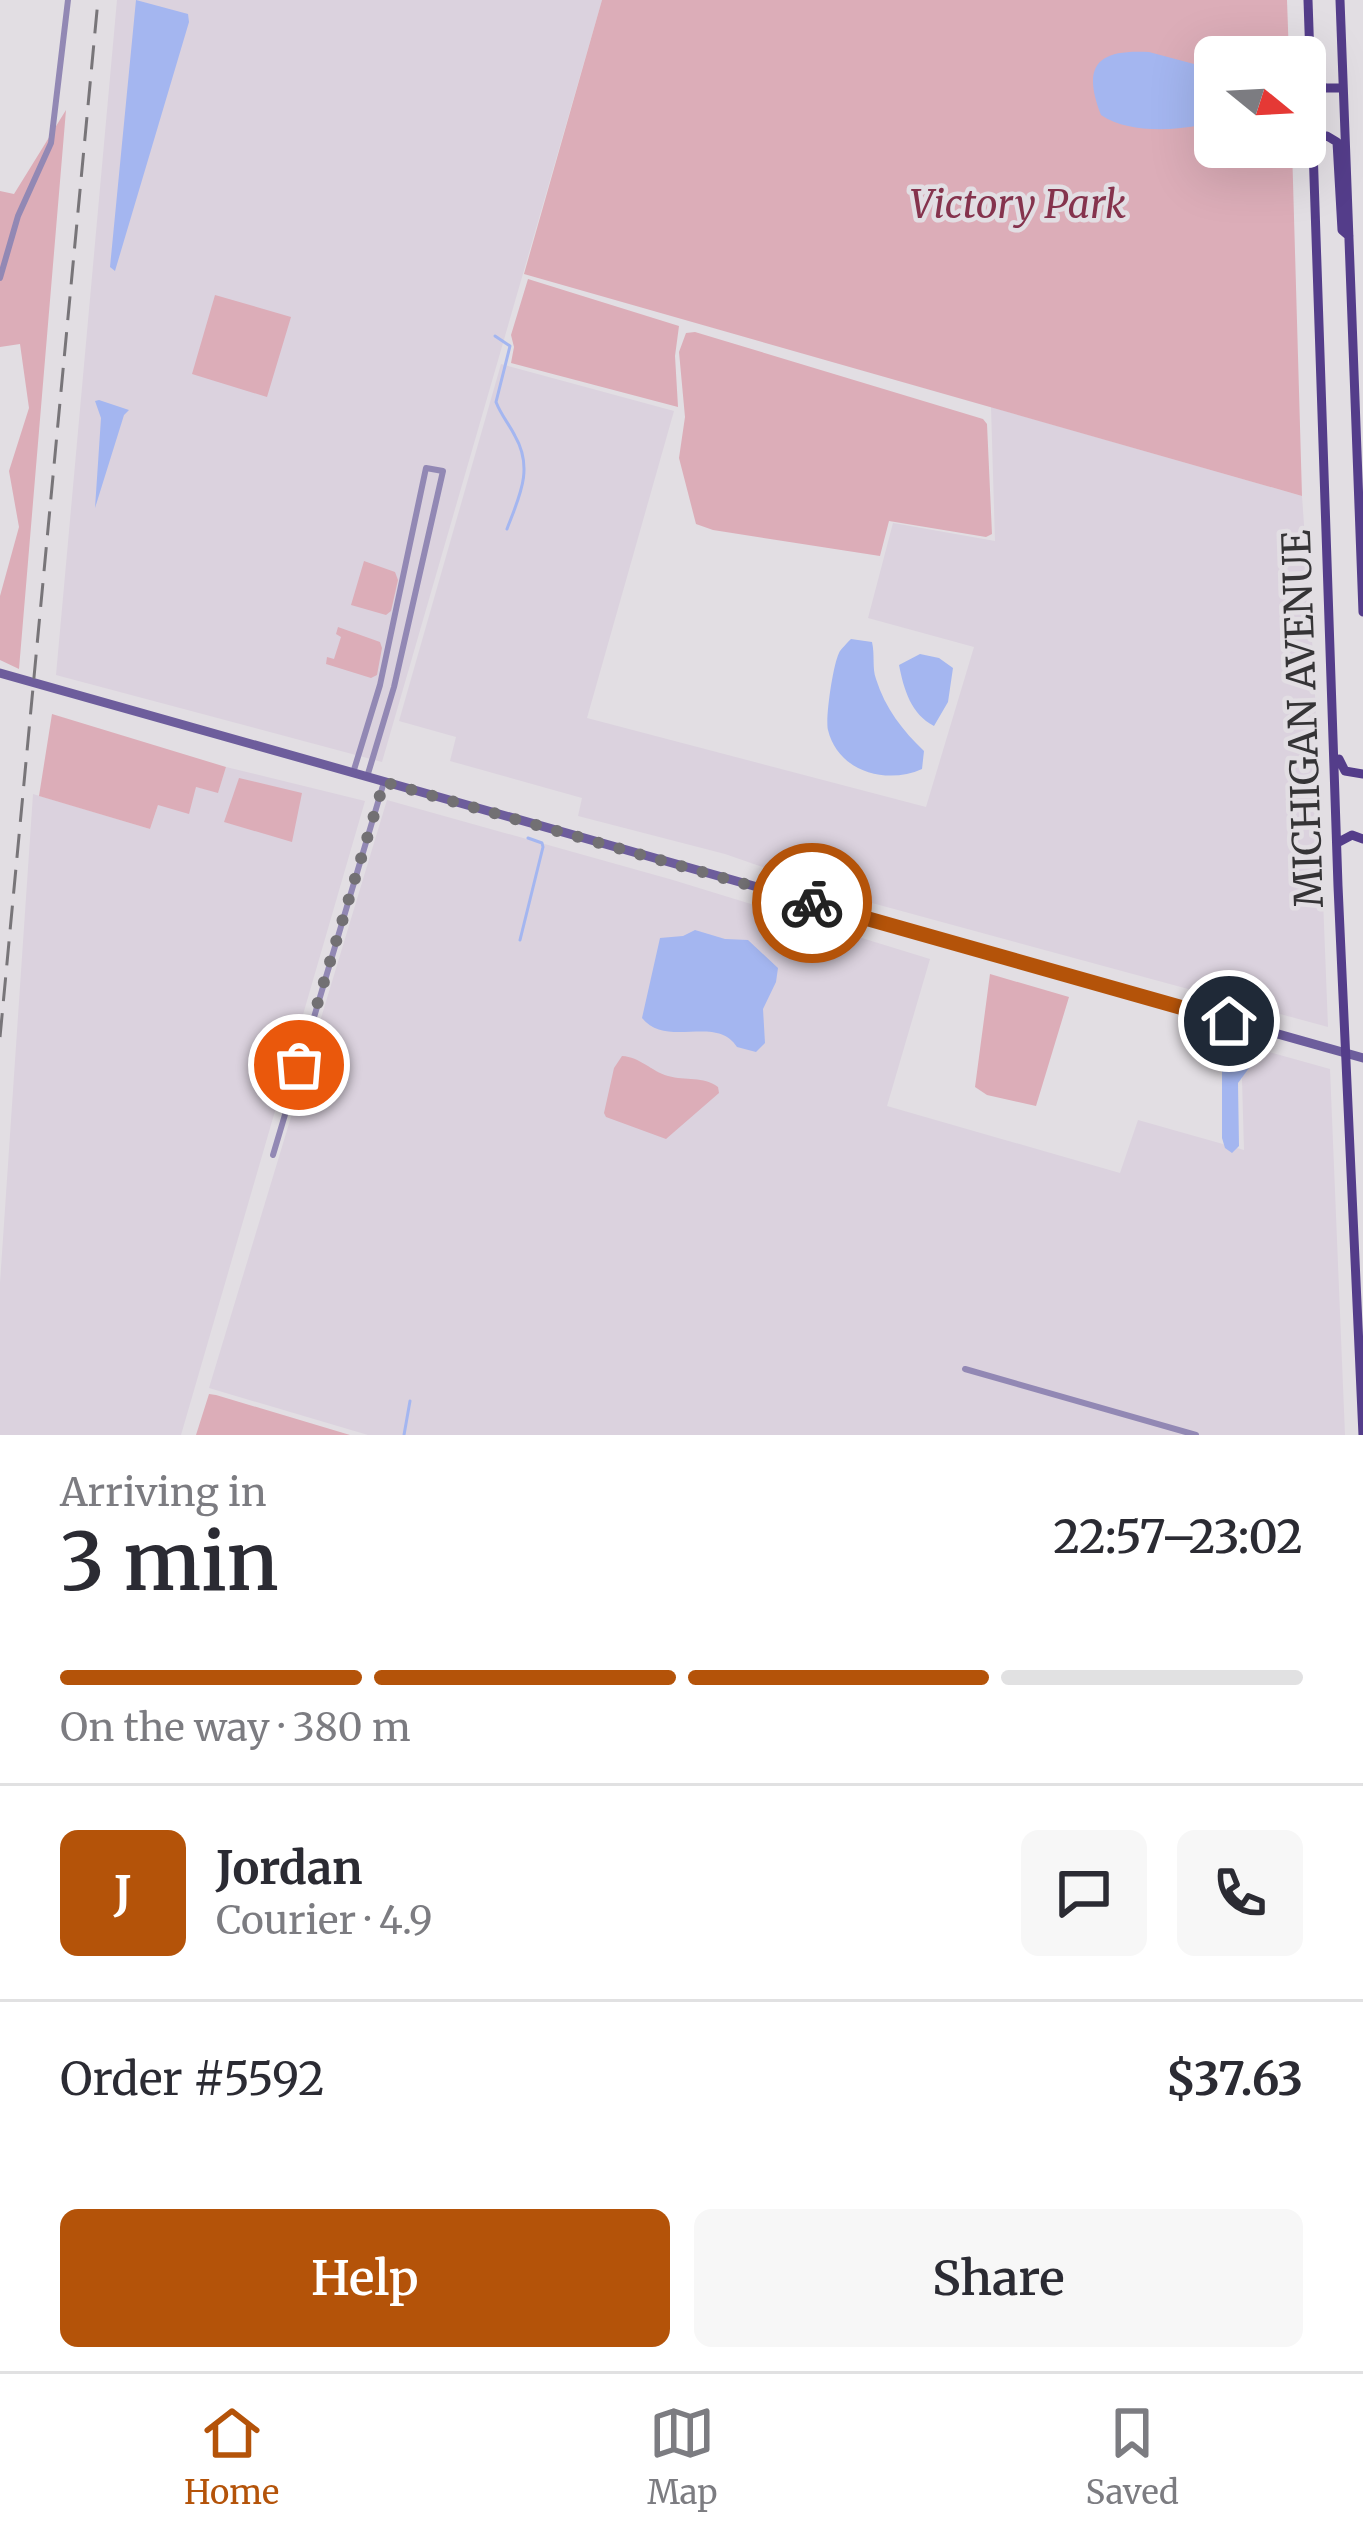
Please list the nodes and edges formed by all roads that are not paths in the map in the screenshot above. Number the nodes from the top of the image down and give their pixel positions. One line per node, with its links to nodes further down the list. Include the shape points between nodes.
1 (68, 0): 10 (street, via 51,143)
2 (1308, 0): 4 (main road, MICHIGAN AVENUE)
3 (1340, 0): 6 (main road, MICHIGAN AVENUE)
4 (1309, 36)
5 (1326, 88): 6 (main road)
6 (1343, 88): 9 (main road, MICHIGAN AVENUE)
7 (1326, 136): 9 (main road, via 1337,142 1342,230)
8 (1314, 168): 19 (main road, MICHIGAN AVENUE)
9 (1349, 236): 13 (main road, MICHIGAN AVENUE)
10 (0, 278)
11 (406, 560): 12 (street); 12 (street, via 425,468 443,471); 14 (street)
12 (422, 563): 15 (street)
13 (1363, 612)
14 (392, 631): 15 (street); 17 (street)
15 (406, 634): 18 (street)
16 (0, 673): 20 (main road)
17 (380, 685): 18 (street); 20 (street)
18 (394, 688): 22 (street)
19 (1335, 748): 21 (main road, via 1345,771); 25 (main road, MICHIGAN AVENUE)
20 (353, 773): 22 (main road)
21 (1363, 774)
22 (367, 777): 23 (main road)
23 (384, 782): 26 (main road); 28 (street)
24 (1363, 839): 25 (main road)
25 (1336, 843): 26 (main road, MICHIGAN AVENUE)
26 (1345, 1053): 27 (main road); 29 (main road, MICHIGAN AVENUE)
27 (1363, 1058)
28 (273, 1155)
29 (1361, 1350): 32 (main road, MICHIGAN AVENUE)
30 (965, 1369): 31 (street)
31 (1196, 1435)
32 (1363, 1435)

